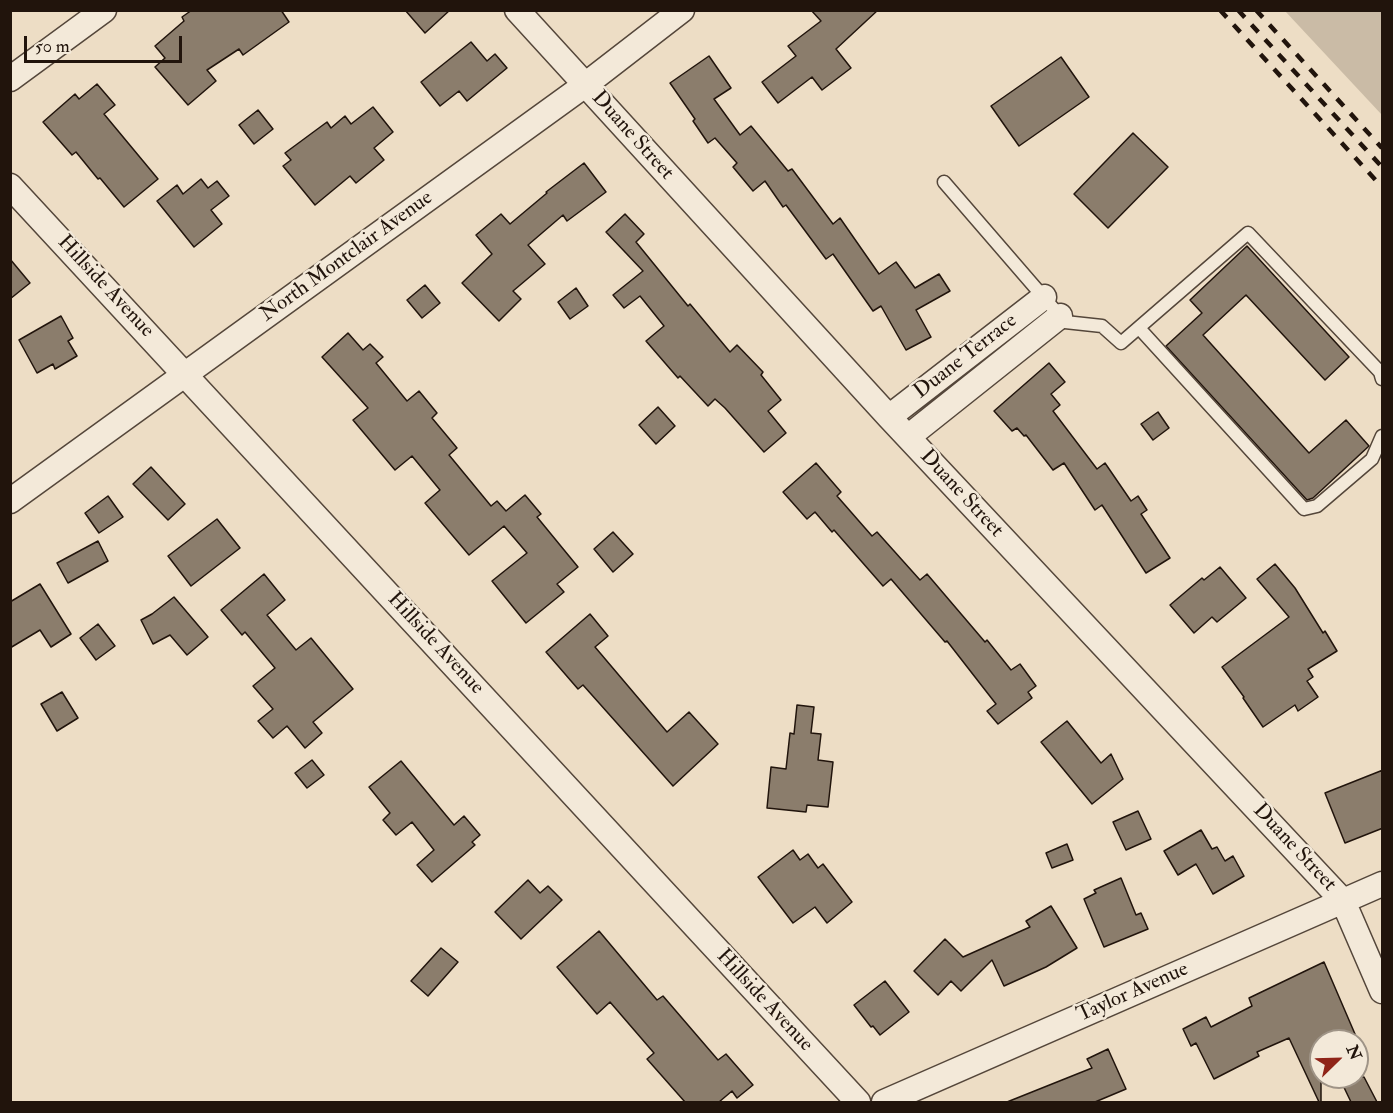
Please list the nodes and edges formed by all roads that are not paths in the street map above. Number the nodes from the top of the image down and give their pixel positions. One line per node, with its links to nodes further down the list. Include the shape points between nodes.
1 (104, 10): 4 (street)
2 (517, 10): 5 (street, Duane Street)
3 (682, 10): 5 (street, North Montclair Avenue)
4 (10, 79)
5 (585, 85): 11 (street, North Montclair Avenue); 13 (street, Duane Street)
6 (944, 182): 8 (lane)
7 (10, 186): 11 (street, Hillside Avenue)
8 (1044, 297): 9 (lane); 13 (street, Duane Terrace)
9 (1060, 316): 10 (lane, via 1065,322 1102,326 1121,343); 15 (street)
10 (1139, 328): 12 (lane, via 1248,233); 14 (lane, via 1304,509 1317,506 1372,459)
11 (186, 374): 16 (street, North Montclair Avenue); 20 (street, Hillside Avenue)
12 (1383, 379)
13 (889, 417): 15 (street, Duane Street)
14 (1383, 436)
15 (908, 437): 18 (street, Duane Street)
16 (10, 501)
17 (1383, 884): 18 (street, Taylor Avenue)
18 (1343, 901): 19 (street, Duane Street); 21 (street, Taylor Avenue)
19 (1383, 991)
20 (858, 1102)
21 (884, 1102)

